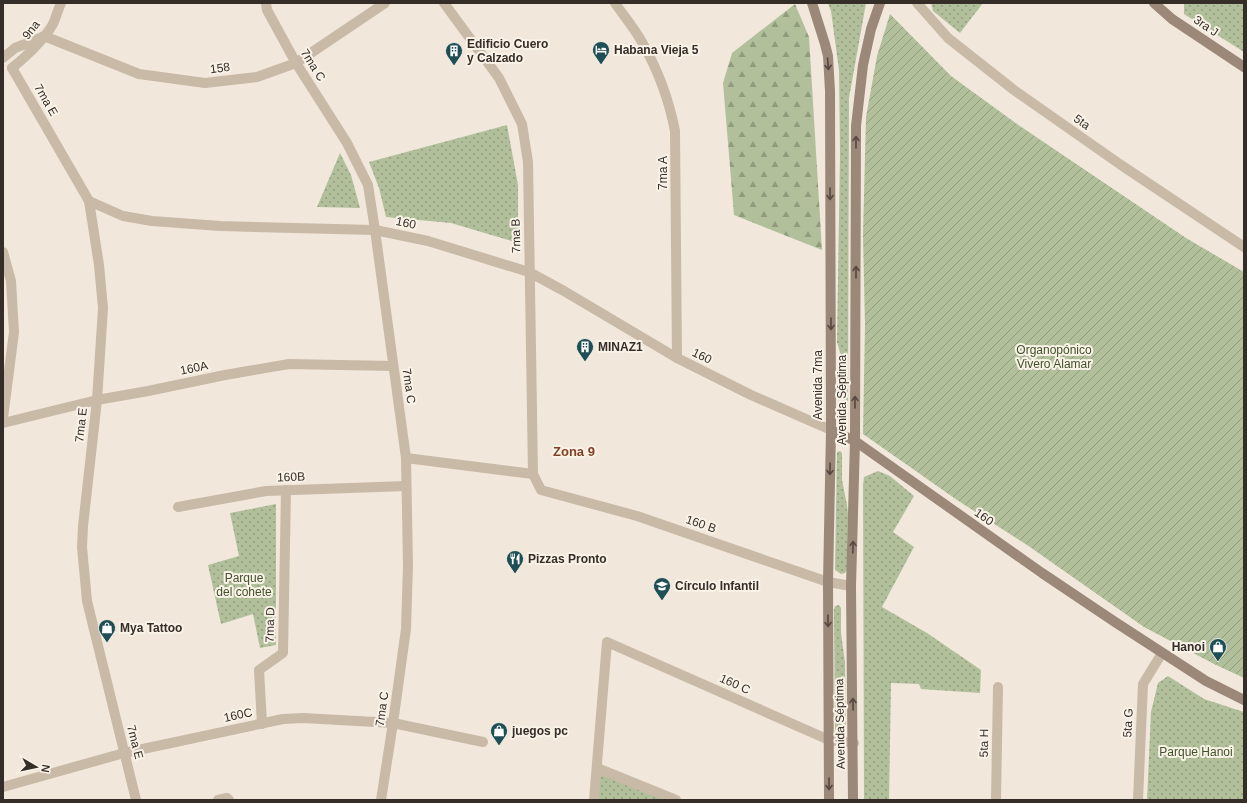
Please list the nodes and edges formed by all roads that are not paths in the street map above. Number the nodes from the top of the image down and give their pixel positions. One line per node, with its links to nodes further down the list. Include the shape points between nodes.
1 (61, 3): 12 (street, 9na)
2 (266, 3): 14 (street, 7ma C, via 267,10)
3 (385, 3): 14 (street, 158)
4 (444, 3): 21 (street, 7ma B, via 499,78 522,124 528,162)
5 (615, 3): 23 (street, 7ma A, via 641,41 659,76 675,131)
6 (804, 3): 11 (main road, Avenida Séptima)
7 (812, 3): 11 (main road, Avenida Séptima)
8 (880, 3): 29 (main road, Avenida Séptima, one-way to 8, via 856,126 863,65)
9 (917, 3): 19 (street, 5ta, via 948,38 1014,90)
10 (1154, 3): 16 (main road, 3ra J, via 1172,19)
11 (820, 26): 22 (main road, Avenida Séptima, one-way to 22, via 828,56 830,90)
12 (44, 36): 13 (street, via 15,48); 14 (street, 158, via 139,74 206,83 256,77); 15 (street, 9na, via 26,57)
13 (3, 58)
14 (296, 63): 18 (street, 7ma C, via 347,143 368,185)
15 (8, 67): 17 (street, 7ma E)
16 (1244, 67)
17 (89, 201): 18 (street, 160, via 123,216 152,221 220,226); 25 (street, 7ma E, via 103,308)
18 (375, 230): 21 (street, 160, via 428,241); 24 (street, 7ma C)
19 (1244, 247)
20 (3, 252): 26 (street, via 11,281 14,332)
21 (529, 272): 23 (street, 160); 31 (street, 7ma B)
22 (831, 341): 28 (main road, Avenida 7ma)
23 (677, 358): 28 (street, 160, via 751,395)
24 (393, 366): 25 (street, 160A, via 289,364); 30 (street, 7ma C)
25 (97, 400): 27 (street, 160A); 46 (street, 7ma E, via 82,547 87,601)
26 (3, 418)
27 (3, 423)
28 (831, 430): 29 (main road, 160); 36 (main road, Avenida Séptima, one-way to 36)
29 (855, 441): 37 (main road, Avenida Séptima, one-way to 29); 38 (main road, 160, via 1049,578)
30 (406, 458): 31 (street); 32 (street, 7ma C)
31 (533, 474): 34 (street, 7ma B)
32 (406, 486): 33 (street, 160B); 41 (street, 7ma C, via 406,629)
33 (286, 490): 35 (street, 160B, via 266,491); 42 (street, 7ma D, via 283,653 259,670)
34 (541, 490): 36 (street, 160 B, via 637,516)
35 (178, 507)
36 (828, 582): 37 (street, 160 B); 43 (main road, Avenida Séptima, one-way to 43)
37 (852, 586): 45 (main road, Avenida Séptima, one-way to 37)
38 (1162, 653): 40 (main road, 160, via 1206,681); 56 (street, 5ta G, via 1143,684)
39 (998, 687): 55 (street, 5ta H)
40 (1244, 700)
41 (393, 723): 42 (street, 160C, via 303,718); 44 (street, 160C); 50 (street, 7ma C)
42 (262, 724): 46 (street, 160C)
43 (829, 740): 45 (street, 160 C); 47 (street, 160 C, via 607,642); 53 (main road, Avenida Séptima, one-way to 53)
44 (483, 742)
45 (854, 743): 54 (main road, Avenida Séptima)
46 (124, 753): 48 (street, 160C); 49 (street, 7ma E)
47 (597, 768): 51 (street); 52 (street)
48 (3, 787)
49 (136, 800)
50 (381, 800)
51 (594, 800)
52 (676, 800)
53 (829, 800)
54 (853, 800)
55 (996, 800)
56 (1138, 800)

